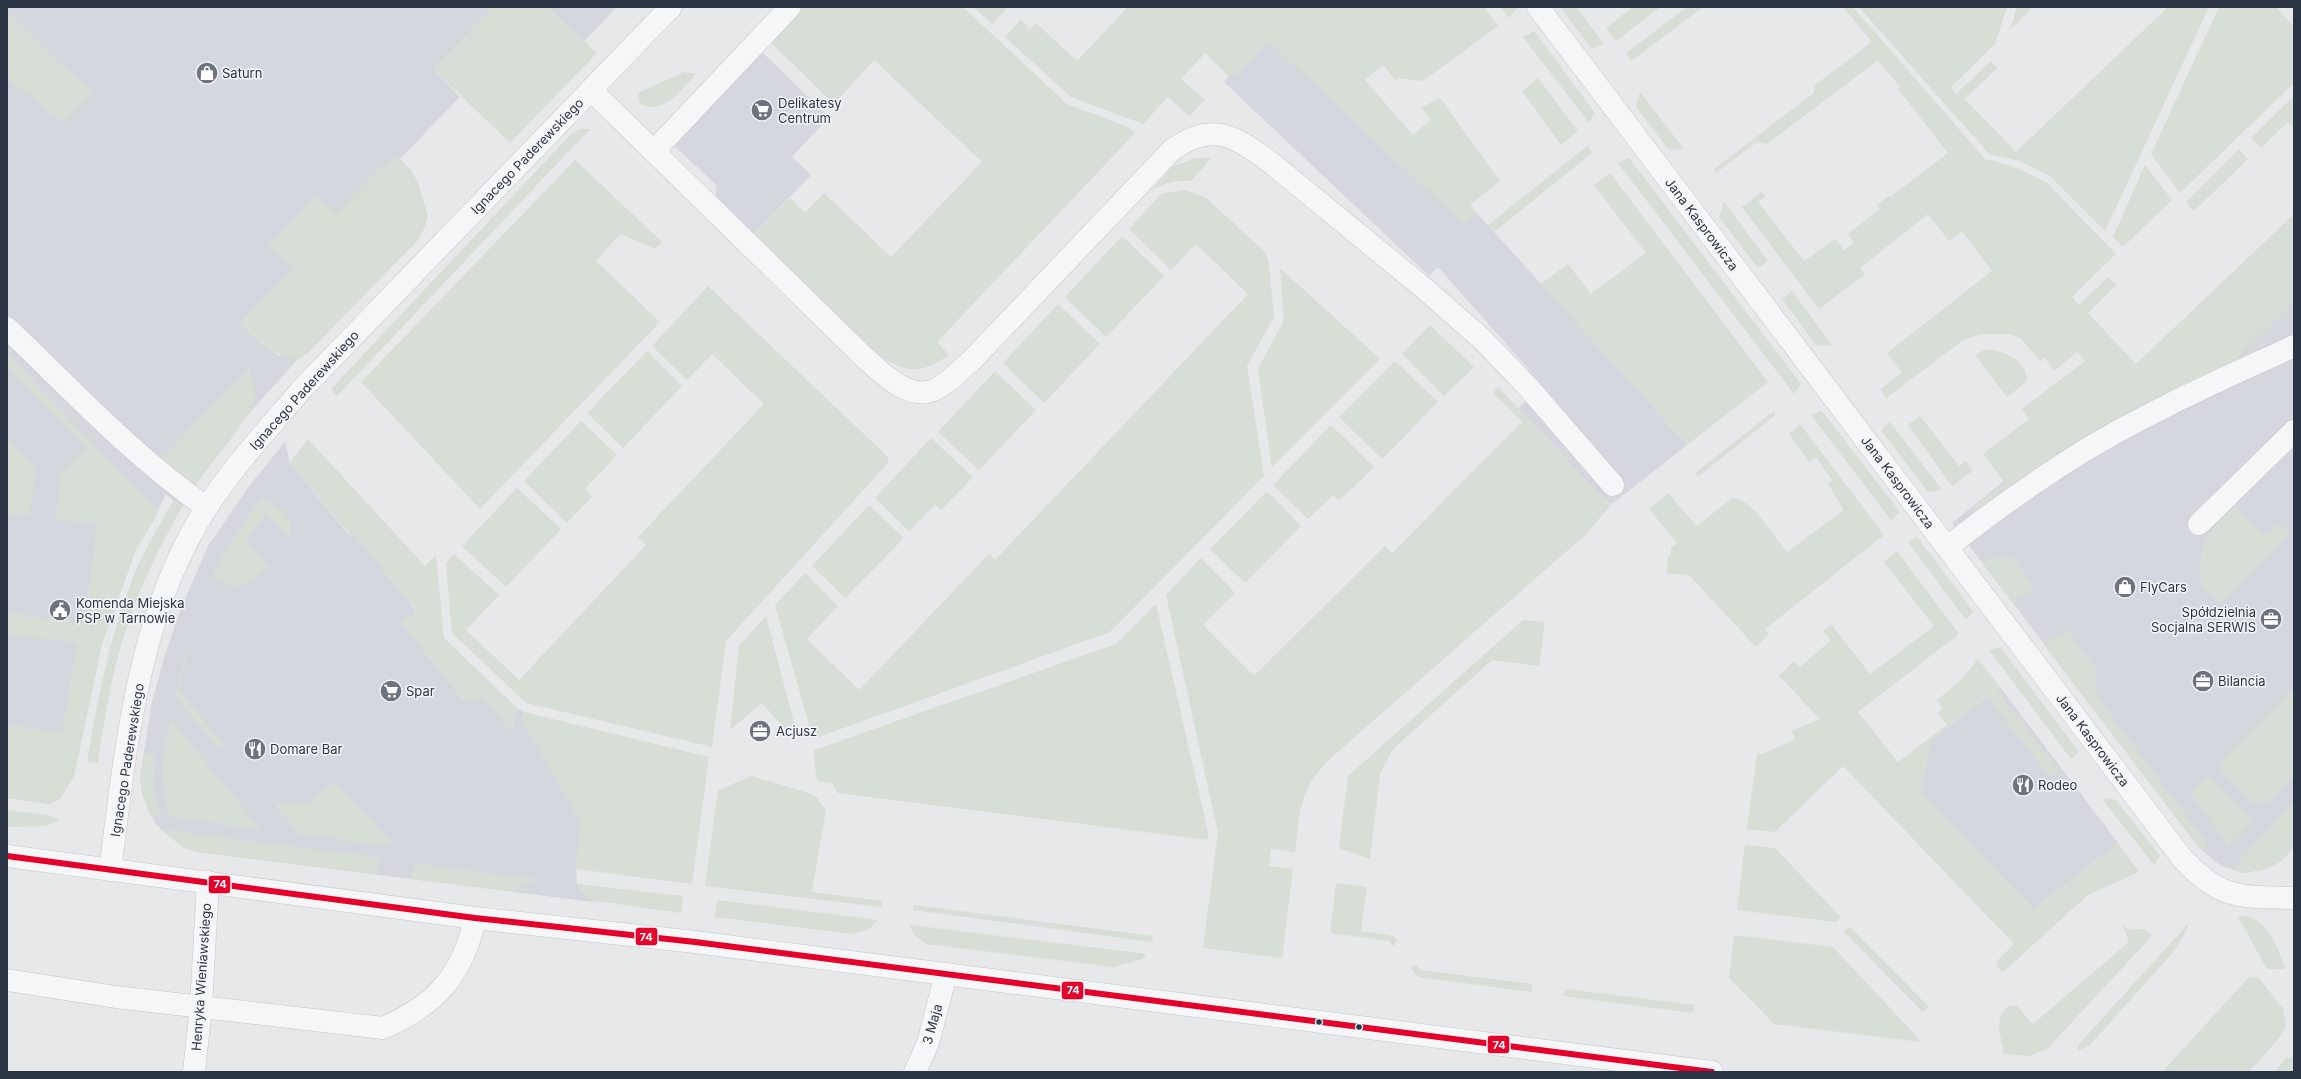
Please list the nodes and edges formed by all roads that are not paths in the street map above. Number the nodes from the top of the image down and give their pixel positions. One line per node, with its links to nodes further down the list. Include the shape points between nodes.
1 (671, 7): 4 (street, Ignacego Paderewskiego)
2 (790, 7): 5 (street)
3 (1538, 7): 12 (street, Jana Kasprowicza)
4 (591, 90): 5 (street); 10 (street, Ignacego Paderewskiego, via 302,389 266,429)
5 (654, 151): 9 (street, via 865,358 889,379 919,392 933,391 946,384 1172,150 1189,138 1208,134 1231,136 1270,162 1483,340 1528,387)
6 (7, 328): 10 (street, via 131,446 177,486)
7 (2294, 346): 12 (street, via 2083,452 1988,516)
8 (2294, 431): 11 (street)
9 (1613, 485)
10 (206, 507): 14 (street, Ignacego Paderewskiego, via 174,570 155,619 130,723)
11 (2199, 524)
12 (1948, 547): 16 (street, Jana Kasprowicza, via 2182,858 2196,873 2212,885 2241,896)
13 (7, 856): 14 (street)
14 (110, 870): 15 (street)
15 (208, 882): 17 (street); 20 (street, Henryka Wieniawskiego)
16 (2294, 898)
17 (474, 918): 18 (street, via 702,943); 20 (street, via 470,942 459,967 441,991 409,1017 383,1028)
18 (946, 974): 22 (street, 3 Maja, via 928,1043); 23 (street)
19 (7, 980): 20 (street, via 116,997)
20 (201, 1006): 21 (street, Henryka Wieniawskiego)
21 (194, 1072)
22 (915, 1072)
23 (1712, 1072)

